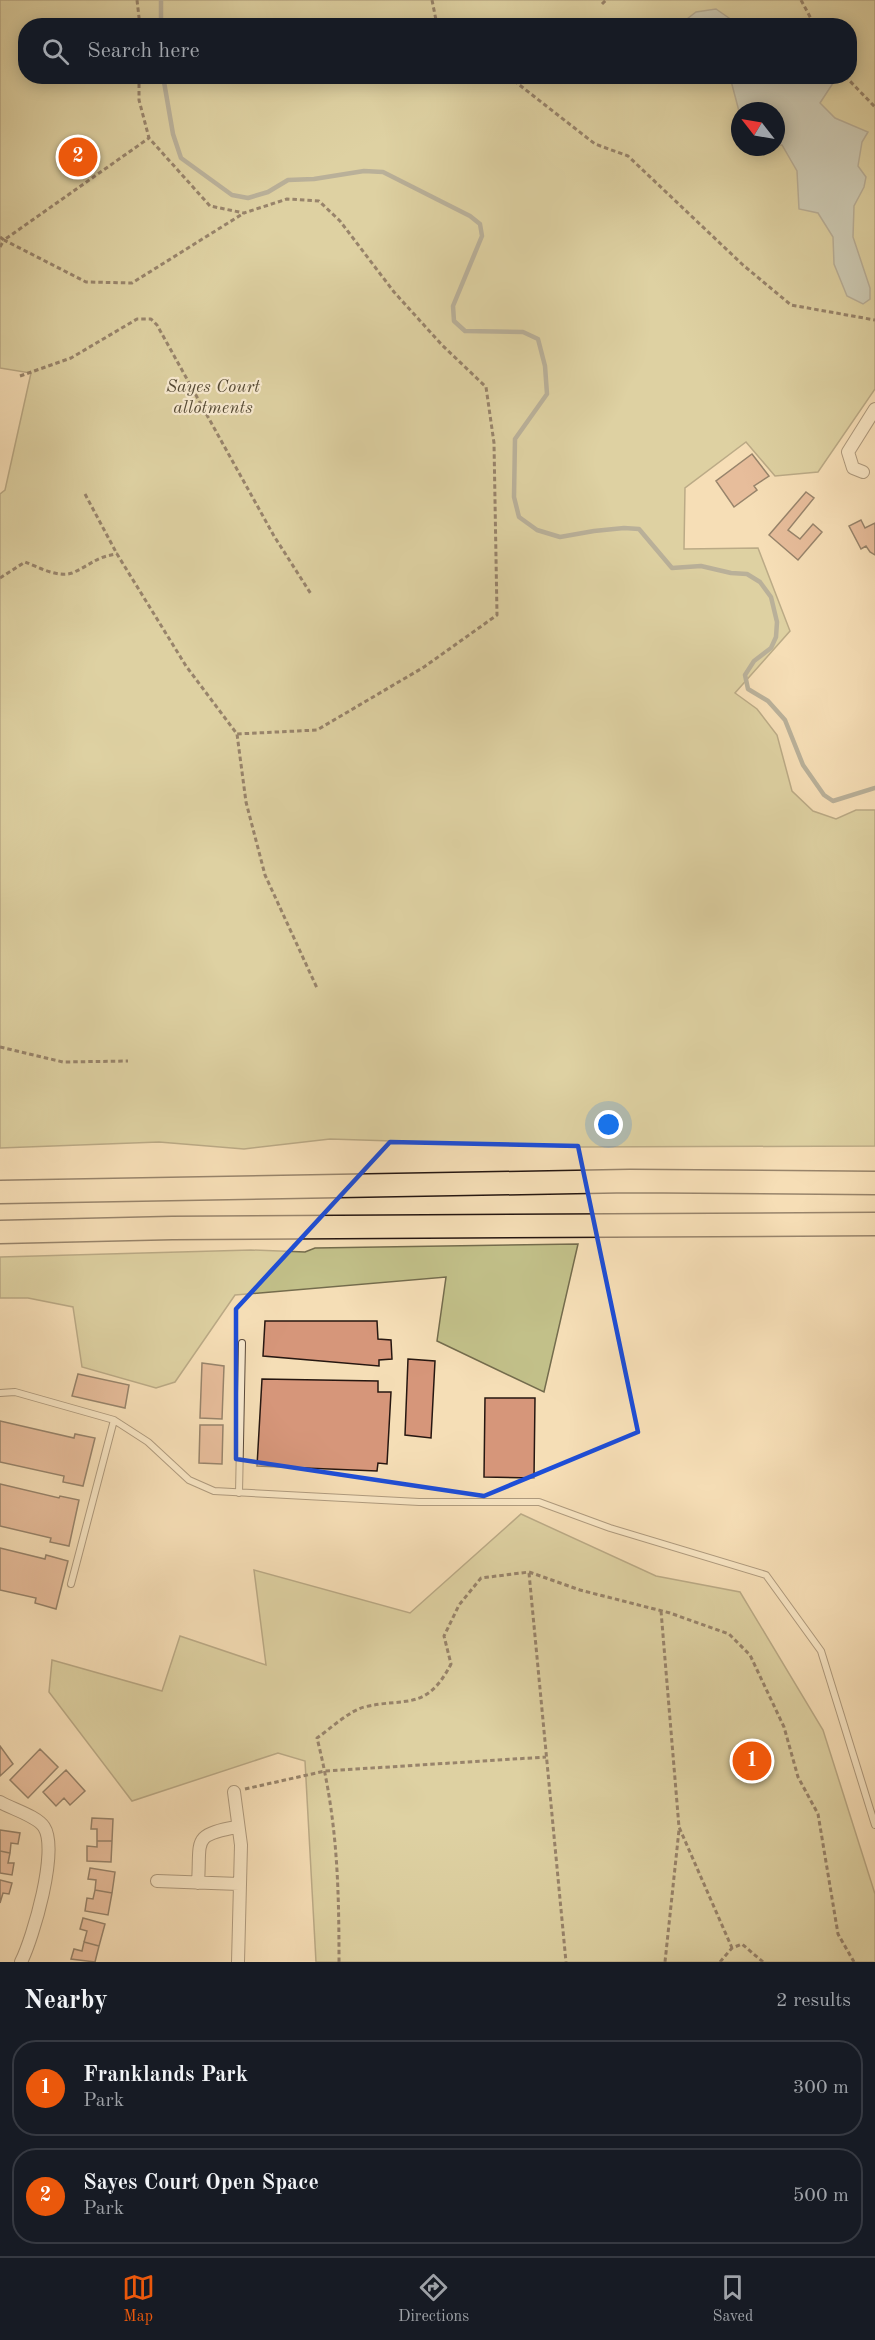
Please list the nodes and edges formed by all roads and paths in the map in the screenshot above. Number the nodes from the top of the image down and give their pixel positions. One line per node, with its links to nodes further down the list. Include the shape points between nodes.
1 (137, 0): 6 (path)
2 (432, 0): 7 (path)
3 (606, 0): 5 (path)
4 (801, 0): 8 (path)
5 (602, 4)
6 (139, 18)
7 (436, 18)
8 (811, 18)
9 (140, 84): 13 (path, via 139,100)
10 (518, 84): 17 (path, via 595,144 628,156 791,305)
11 (853, 84): 12 (path)
12 (875, 107)
13 (149, 138): 14 (path, via 210,206); 15 (path)
14 (244, 213): 15 (path, via 132,283 86,282); 25 (path, via 287,199 319,201 340,221 394,292 486,387 494,443 497,615 424,667 317,730)
15 (2, 239): 16 (path)
16 (0, 247)
17 (875, 320)
18 (20, 376): 24 (path, via 71,358 137,320 151,319)
19 (875, 409): 20 (street, via 848,452 853,468)
20 (863, 472)
21 (85, 494): 22 (path)
22 (117, 554): 23 (path, via 99,556 70,574 44,570 25,561); 25 (path, via 186,666)
23 (0, 578)
24 (311, 594)
25 (237, 734): 26 (path, via 246,802 265,875)
26 (317, 988)
27 (0, 1047): 28 (path, via 63,1062)
28 (128, 1061)
29 (875, 1183): 30 (highway, via 630,1181)
30 (0, 1192)
31 (875, 1224): 32 (highway)
32 (0, 1232)
33 (242, 1343): 36 (lane)
34 (0, 1393): 35 (lane, via 15,1392)
35 (114, 1420): 36 (lane, via 148,1442 189,1480 214,1491); 38 (lane)
36 (239, 1493): 44 (lane, via 419,1502 539,1502 610,1528 766,1575 821,1651)
37 (529, 1572): 39 (path); 40 (path); 41 (path, via 481,1578 459,1605 444,1636 451,1664 444,1677 418,1701 362,1707 317,1738)
38 (71, 1584)
39 (661, 1611): 46 (path); 58 (path, via 729,1634 750,1654 784,1727 798,1777 818,1814 838,1934)
40 (546, 1756): 41 (path); 54 (path)
41 (325, 1771): 42 (path); 53 (path, via 339,1871)
42 (234, 1792): 45 (street)
43 (0, 1802): 51 (street, via 43,1825 49,1837 45,1882)
44 (875, 1825)
45 (237, 1827): 48 (street, via 206,1833 201,1839); 49 (street, via 241,1845)
46 (679, 1827): 50 (path); 55 (path)
47 (157, 1881): 48 (street)
48 (198, 1883): 49 (street)
49 (240, 1884): 52 (street)
50 (732, 1948): 56 (path); 57 (path, via 742,1944)
51 (26, 1960)
52 (238, 1962)
53 (339, 1962)
54 (566, 1962)
55 (665, 1962)
56 (720, 1962)
57 (763, 1962)
58 (854, 1962)

